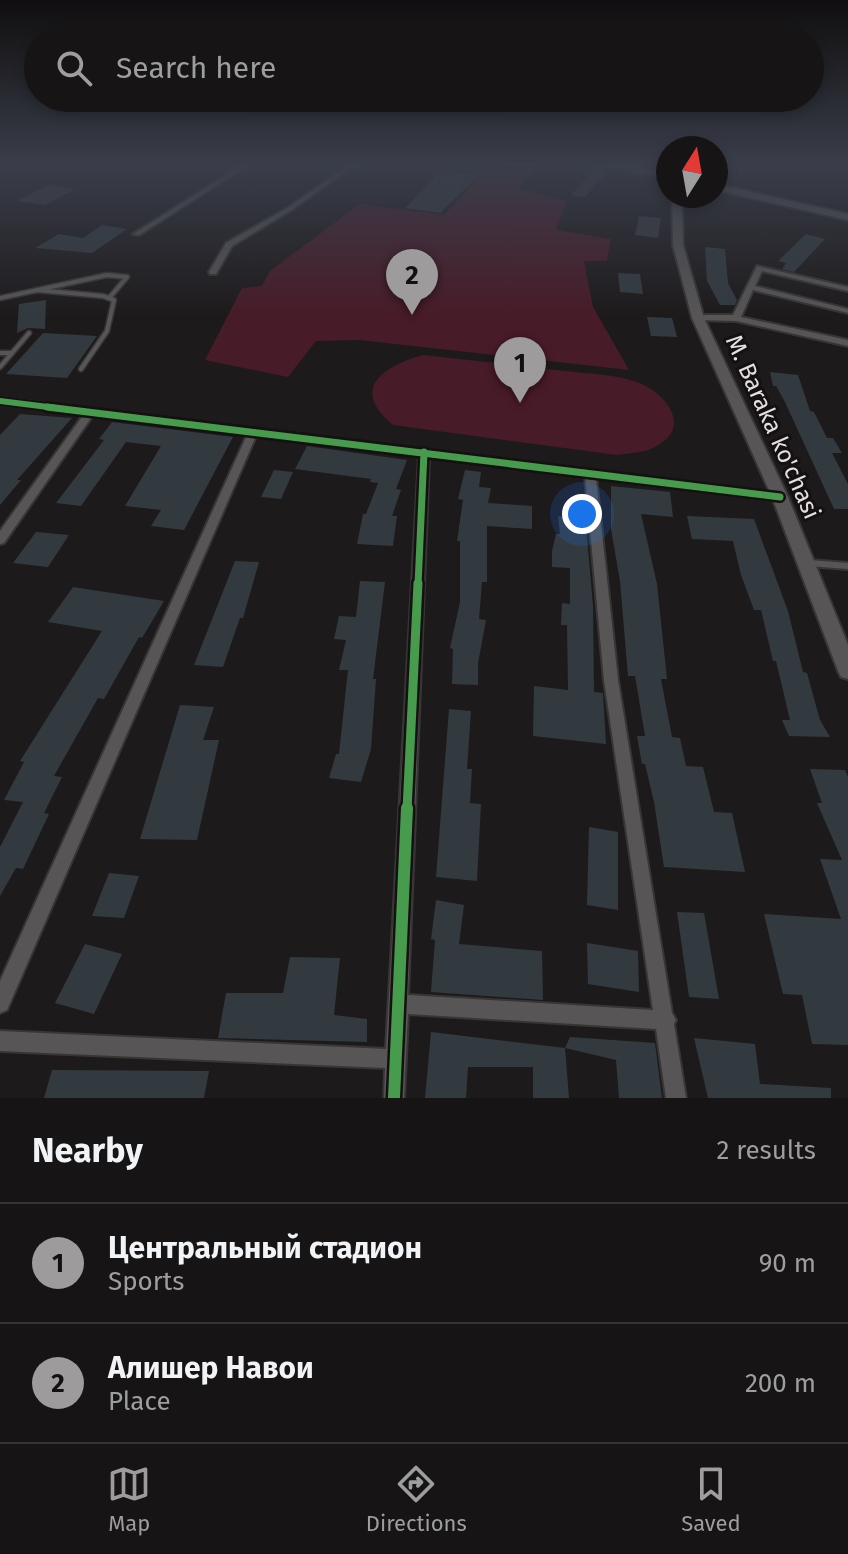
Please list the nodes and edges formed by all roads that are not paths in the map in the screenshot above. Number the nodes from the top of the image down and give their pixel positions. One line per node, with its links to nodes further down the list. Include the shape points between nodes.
1 (166, 215): 4 (street)
2 (279, 215): 5 (street, via 229,245)
3 (677, 215): 12 (street, M. Baraka ko'chasi, via 678,245)
4 (137, 234)
5 (213, 272)
6 (750, 287): 7 (street, via 760,268); 11 (street); 13 (street)
7 (848, 289)
8 (36, 290): 9 (lane); 9 (lane, via 107,275 127,277); 10 (lane)
9 (110, 297): 19 (lane, via 114,303 107,331)
10 (0, 298)
11 (848, 311)
12 (698, 318): 13 (street); 25 (street, M. Baraka ko'chasi)
13 (736, 318): 15 (street)
14 (29, 333): 17 (lane)
15 (848, 343)
16 (0, 353): 17 (lane)
17 (12, 353): 18 (lane)
18 (0, 367)
19 (81, 369)
20 (0, 401): 21 (street)
21 (91, 411): 22 (street); 26 (street)
22 (253, 432): 23 (street); 30 (street)
23 (424, 452): 24 (street); 31 (street)
24 (590, 473): 25 (street); 32 (street, via 611,680)
25 (780, 497): 27 (street, M. Baraka ko'chasi)
26 (0, 540)
27 (805, 562): 28 (lane); 29 (street, M. Baraka ko'chasi)
28 (848, 566)
29 (848, 671)
30 (0, 1003)
31 (401, 1004): 32 (street); 34 (street)
32 (666, 1020): 36 (street)
33 (0, 1041): 34 (street)
34 (397, 1059): 35 (street)
35 (394, 1098)
36 (676, 1098)

